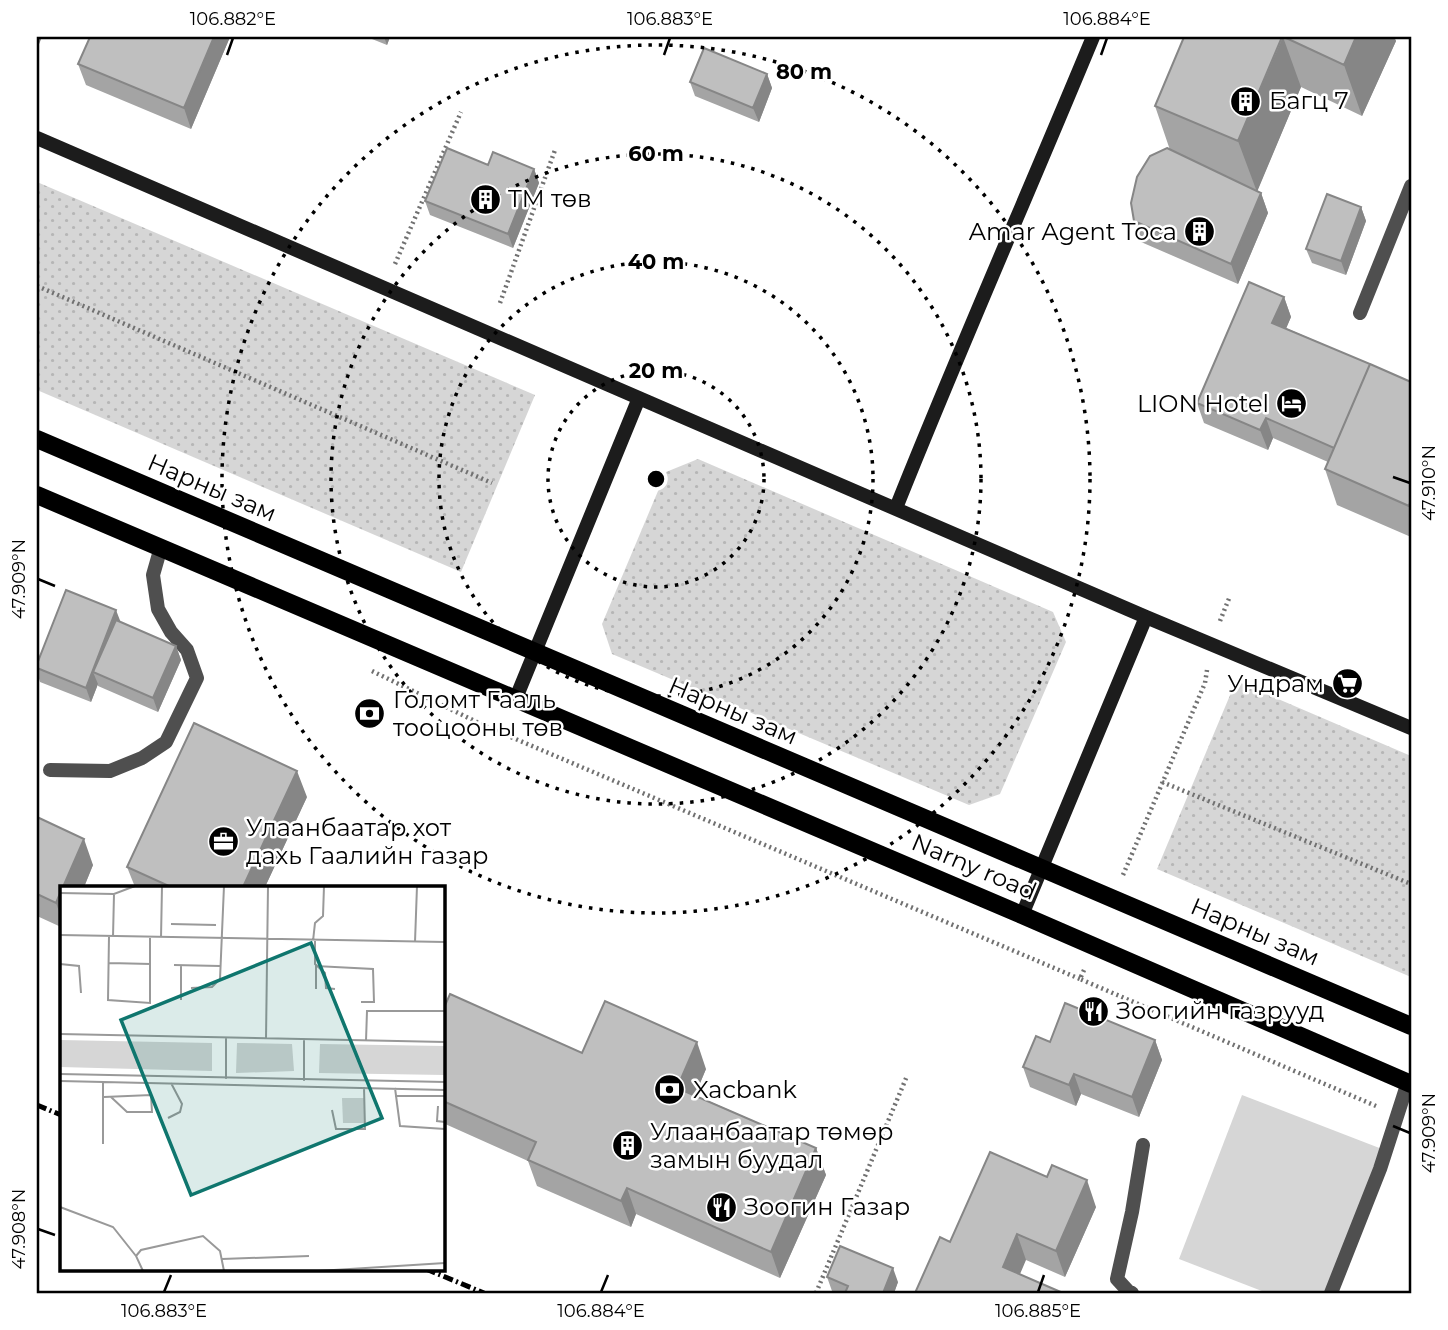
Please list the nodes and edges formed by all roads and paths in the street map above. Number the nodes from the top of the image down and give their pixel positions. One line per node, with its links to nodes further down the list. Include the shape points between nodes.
1 (1093, 37): 14 (street)
2 (461, 112): 6 (path)
3 (37, 138): 10 (street)
4 (555, 150): 8 (path)
5 (1411, 186): 9 (lane)
6 (396, 264)
7 (37, 286): 12 (path)
8 (500, 303)
9 (1360, 313)
10 (639, 398): 14 (street); 17 (street)
11 (37, 439): 17 (main road, Нарны зам)
12 (492, 483)
13 (37, 495): 15 (main road)
14 (896, 508): 16 (street)
15 (161, 547): 20 (main road); 22 (lane, via 153,575 158,608 187,650 197,678 183,710 166,741 142,758 110,771)
16 (1146, 617): 21 (street); 24 (street)
17 (533, 652): 20 (street); 24 (main road, Нарны зам)
18 (368, 669): 28 (path, via 485,726)
19 (1205, 683): 23 (path)
20 (516, 698): 27 (main road, Narny road)
21 (1411, 728)
22 (50, 770)
23 (1162, 782): 25 (path); 26 (path)
24 (1042, 868): 27 (street); 29 (main road, Нарны зам)
25 (1123, 874)
26 (1411, 884)
27 (1022, 915): 31 (main road, Narny road)
28 (1080, 979)
29 (1411, 1026)
30 (906, 1076): 33 (path)
31 (1410, 1083): 35 (lane)
32 (1143, 1145): 34 (lane, via 1117,1279)
33 (816, 1293)
34 (1132, 1293)
35 (1331, 1293)

